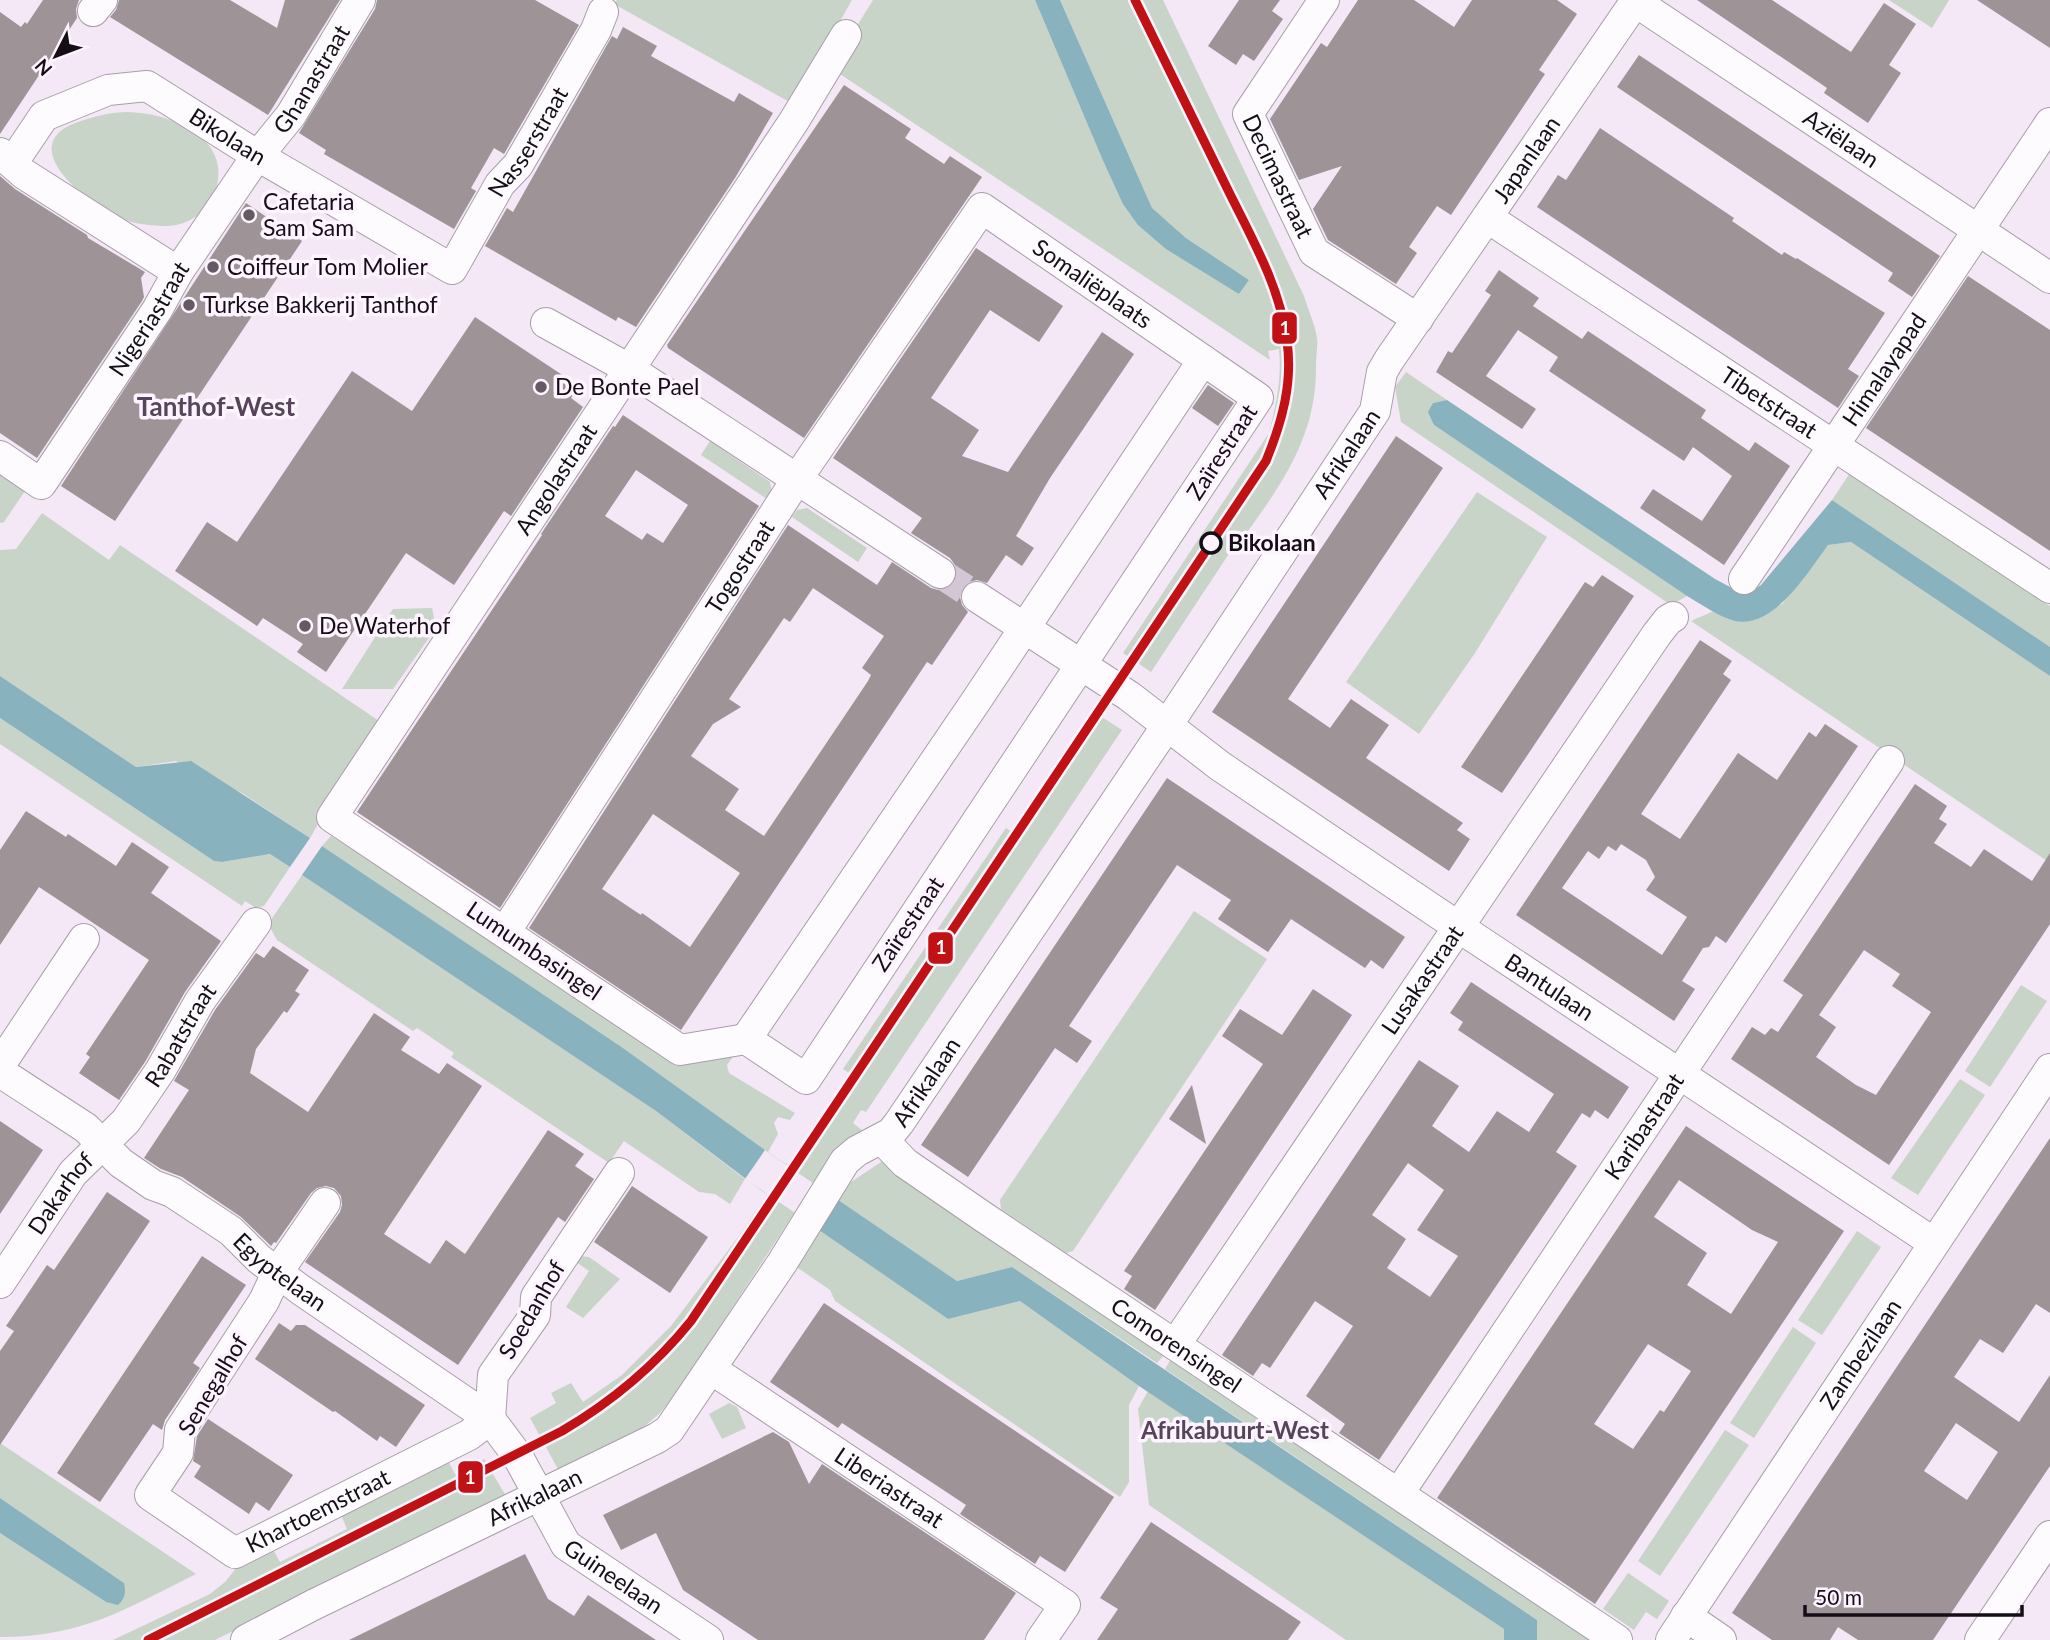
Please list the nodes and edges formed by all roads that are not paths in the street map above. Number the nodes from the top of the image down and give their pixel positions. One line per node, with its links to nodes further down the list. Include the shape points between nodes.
1 (360, 0): 7 (street, Ghanastraat, via 291,115)
2 (1324, 0): 15 (street, Decimastraat, via 1248,114 1314,252)
3 (1634, 1): 10 (street, Japanlaan); 11 (street, Aziëlaan)
4 (603, 12): 12 (street, Nasserstraat, via 518,165 500,184)
5 (846, 35): 18 (street, Angolastraat)
6 (2050, 123): 11 (street, Himalayapad)
7 (258, 156): 8 (street, Bikolaan, via 147,86 107,90 44,116); 12 (street, Bikolaan); 13 (street, Nigeriastraat)
8 (6, 158): 13 (street, Bikolaan)
9 (982, 208): 17 (street, Somaliëplaats); 21 (street, Togostraat)
10 (1488, 218): 15 (street, Japanlaan); 19 (street, Tibetstraat)
11 (1978, 230): 14 (street, Aziëlaan); 19 (street, Himalayapad)
12 (452, 269)
13 (178, 272): 20 (street, Nigeriastraat, via 41,484)
14 (2050, 278)
15 (1418, 319): 29 (street, Afrikalaan, via 1382,372 1375,411)
16 (546, 323): 18 (street)
17 (1203, 360): 27 (street); 28 (street, Zaïrestraat, via 1258,398)
18 (629, 369): 21 (street); 31 (street, Angolastraat)
19 (1834, 446): 23 (street, Himalayapad); 24 (street, Tibetstraat)
20 (0, 456)
21 (797, 479): 22 (street); 34 (street, Togostraat)
22 (940, 573)
23 (1744, 579)
24 (2050, 588)
25 (977, 597): 27 (street)
26 (1673, 617): 33 (street, Lusakastraat, via 1657,634)
27 (1025, 627): 28 (street); 36 (street)
28 (1081, 664): 29 (street); 36 (street, Zaïrestraat, via 806,1079)
29 (1167, 726): 33 (street, Bantulaan); 41 (street, Afrikalaan, via 899,1123)
30 (1889, 761): 40 (street, Karibastraat)
31 (332, 817): 34 (street, Lumumbasingel)
32 (256, 923): 42 (street, Rabatstraat, via 200,1001 126,1121)
33 (1460, 928): 40 (street, Bantulaan); 48 (street, Lusakastraat)
34 (505, 932): 36 (street, Lumumbasingel, via 680,1049)
35 (84, 939): 37 (street)
36 (746, 1038)
37 (0, 1065)
38 (2050, 1069): 45 (street, Zambezilaan)
39 (0, 1072): 42 (street, Egyptelaan, via 86,1128)
40 (1680, 1074): 45 (street, Bantulaan); 51 (street, Karibastraat)
41 (882, 1139): 48 (street, Comorensingel, via 905,1163 939,1187); 49 (street, Afrikalaan, via 845,1161)
42 (102, 1144): 46 (street, Egyptelaan, via 153,1185 172,1192 231,1231); 47 (street, Dakarhof, via 73,1172)
43 (619, 1172): 50 (street, Soedanhof, via 536,1297 535,1315 493,1375)
44 (325, 1203): 46 (street, Senegalhof)
45 (1934, 1243): 55 (street, Zambezilaan)
46 (277, 1273): 50 (street, Egyptelaan); 53 (street, Senegalhof, via 264,1301 180,1430 178,1453)
47 (0, 1283)
48 (1175, 1345): 51 (street, Comorensingel)
49 (711, 1369): 52 (street, Afrikalaan, via 669,1430); 58 (street, Liberiastraat, via 1065,1605)
50 (490, 1419): 52 (street, Egyptelaan); 53 (street, Khartoemstraat, via 469,1435 235,1553)
51 (1399, 1493): 59 (street, Comorensingel)
52 (539, 1494): 56 (street, Afrikalaan); 57 (street, Guineelaan, via 566,1545)
53 (150, 1495)
54 (2046, 1551): 61 (street)
55 (1678, 1628): 60 (street)
56 (246, 1640)
57 (708, 1640)
58 (1041, 1640)
59 (1617, 1640)
60 (1721, 1640)
61 (1980, 1640)

